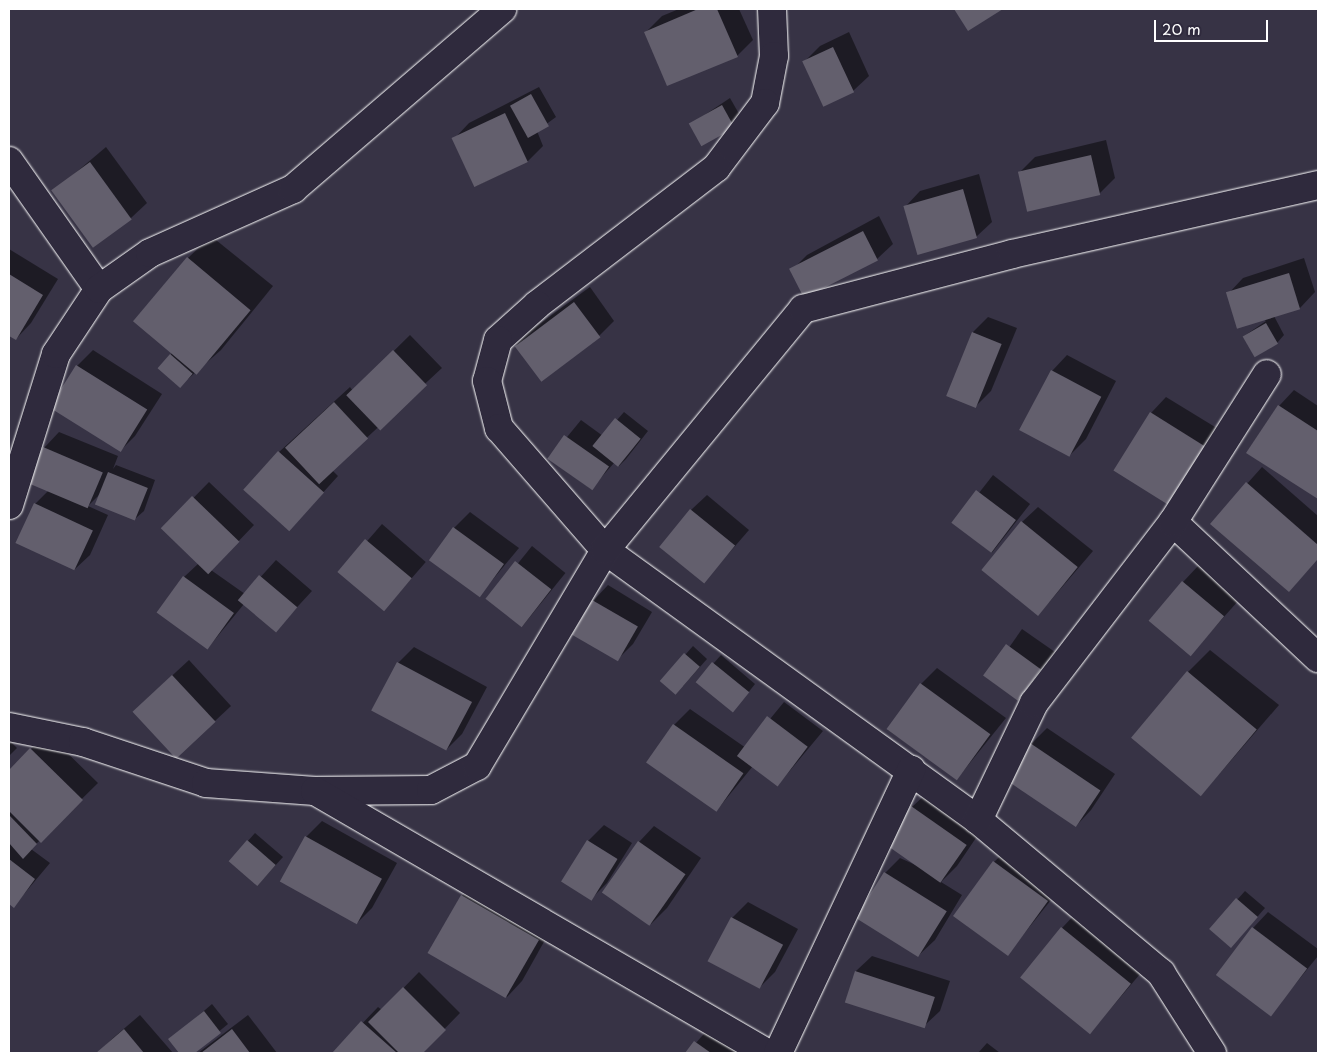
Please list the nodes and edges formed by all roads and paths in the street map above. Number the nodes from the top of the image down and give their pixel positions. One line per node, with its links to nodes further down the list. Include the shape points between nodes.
1 (502, 9): 5 (street, via 293,189 150,253)
2 (772, 9): 9 (street, via 774,56 765,103 716,168 537,305 498,340 487,381 499,428)
3 (13, 179): 5 (street)
4 (1318, 185): 9 (street, via 1012,254 803,309)
5 (99, 289): 7 (street, via 56,354)
6 (1266, 374): 8 (street)
7 (9, 505)
8 (1173, 522): 10 (street); 14 (street, via 1034,703)
9 (606, 550): 12 (street); 13 (street, via 477,766 432,790)
10 (1318, 658)
11 (9, 727): 13 (street, via 83,742 206,783)
12 (911, 770): 14 (street); 16 (street)
13 (315, 791): 15 (street)
14 (978, 820): 17 (street, via 1161,973)
15 (767, 1053)
16 (778, 1053)
17 (1212, 1053)

